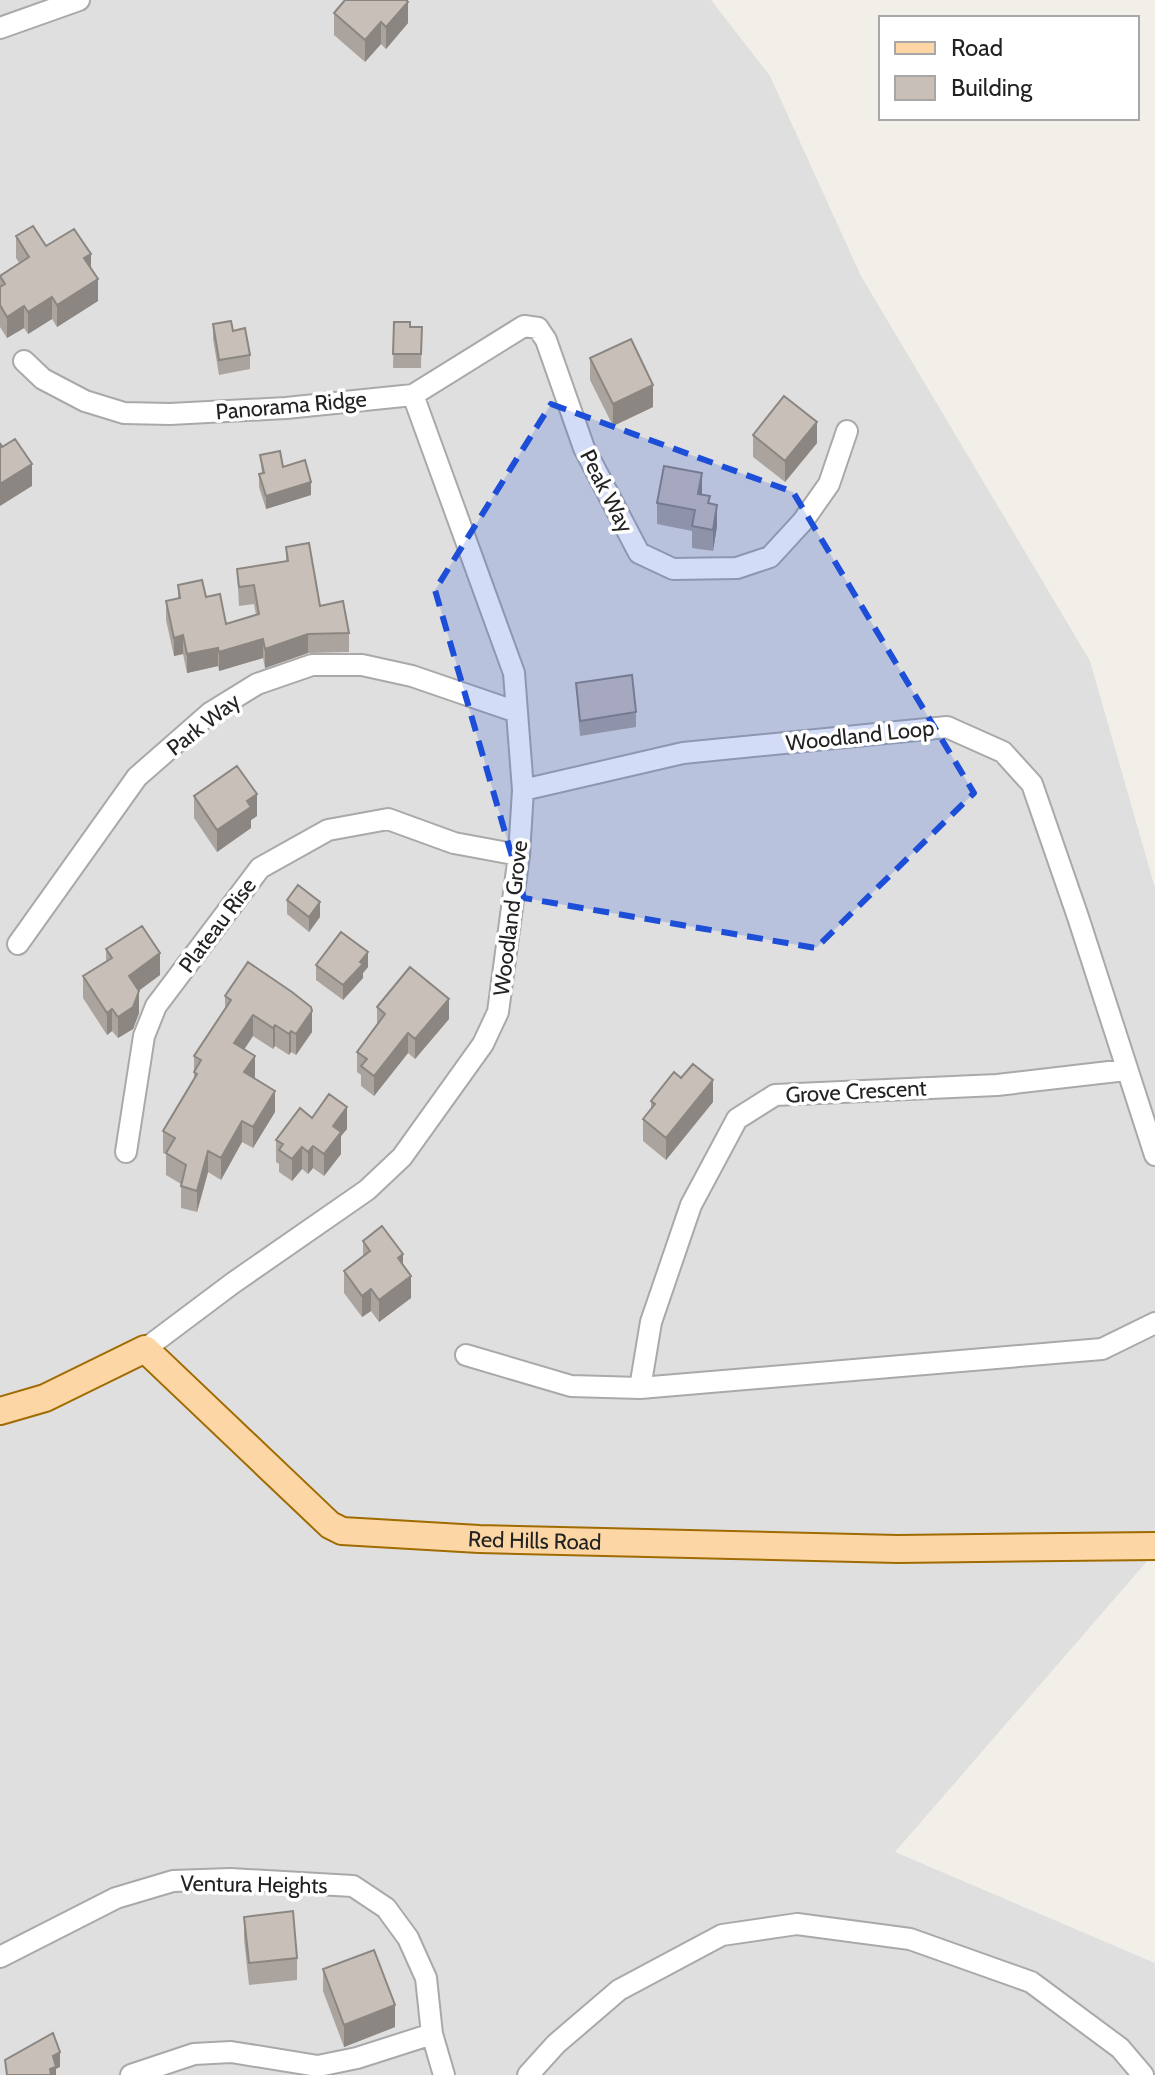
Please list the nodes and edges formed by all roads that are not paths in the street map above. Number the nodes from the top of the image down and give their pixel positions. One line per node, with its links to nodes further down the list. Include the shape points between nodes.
1 (79, 0): 2 (street)
2 (0, 28)
3 (546, 340): 5 (street, Panorama Ridge, via 538,328 524,326); 6 (street, Peak Way, via 584,448 639,553 673,569 737,568 770,557 829,484)
4 (24, 361): 5 (street, Panorama Ridge, via 43,379 85,401 124,413 286,408)
5 (413, 395): 7 (street, Woodland Grove, via 514,673)
6 (847, 431)
7 (517, 712): 8 (street, Woodland Grove); 10 (street, Park Way, via 362,665 312,665 257,684 210,713 137,777)
8 (523, 790): 9 (street, Woodland Grove); 11 (street, Woodland Loop, via 683,753 947,727 1003,752 1032,784)
9 (519, 855): 12 (street, Plateau Rise, via 454,843 388,819 328,830 260,868 156,1006 144,1036); 15 (street, Woodland Grove, via 498,1012 483,1044 402,1157 367,1190)
10 (18, 944)
11 (1126, 1070): 13 (street, Woodland Loop); 17 (street, Grove Crescent, via 997,1085 775,1095 737,1119 691,1205 651,1322)
12 (126, 1152)
13 (1155, 1155)
14 (1155, 1323): 17 (street, via 1102,1349)
15 (145, 1349): 18 (main road, via 45,1398); 19 (main road, Red Hills Road, via 342,1531 898,1549)
16 (466, 1355): 17 (street, via 571,1386)
17 (640, 1388)
18 (0, 1411)
19 (1155, 1546)
20 (0, 1957): 21 (street, Ventura Heights, via 116,1898 173,1881 353,1886 386,1908 408,1938 426,1978)
21 (432, 2034): 22 (street, via 318,2066 231,2052 194,2054); 23 (street, Ventura Heights)
22 (131, 2075)
23 (444, 2075)
24 (528, 2075): 25 (street, via 619,1990 722,1935 797,1924 910,1939 1031,1982 1120,2048)
25 (1143, 2075)

